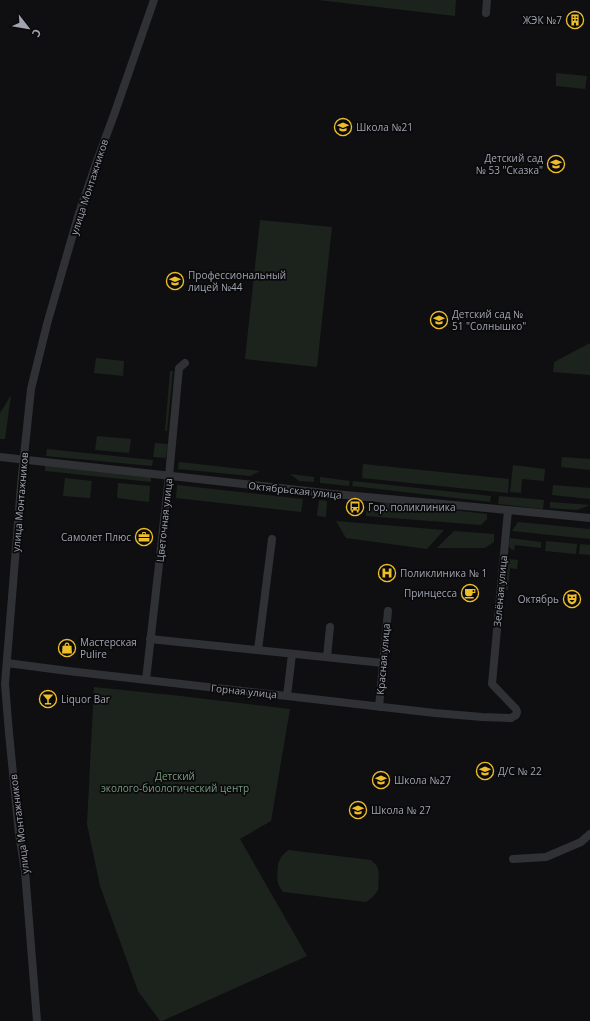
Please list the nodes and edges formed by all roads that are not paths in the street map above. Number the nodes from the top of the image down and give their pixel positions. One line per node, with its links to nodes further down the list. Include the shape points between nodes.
1 (154, 0): 6 (street, улица Монтажников, via 79,213 49,317 31,389)
2 (487, 0): 3 (street)
3 (486, 13)
4 (185, 362): 7 (street, Цветочная улица, via 179,368)
5 (0, 457): 6 (street, Октябрьская улица)
6 (23, 460): 7 (street, Октябрьская улица); 17 (street, улица Монтажников)
7 (169, 476): 8 (street, Октябрьская улица); 13 (street, Цветочная улица)
8 (508, 510): 9 (street, Октябрьская улица); 22 (street, Зелёная улица, via 492,684 517,712 516,716 511,718)
9 (590, 518)
10 (272, 539): 14 (street)
11 (388, 611): 18 (street, Красная улица)
12 (330, 627): 16 (street)
13 (150, 639): 14 (street); 19 (street, Цветочная улица)
14 (258, 650): 15 (street)
15 (292, 654): 16 (street); 20 (street)
16 (327, 658): 18 (street)
17 (7, 663): 19 (street, Горная улица); 25 (street, улица Монтажников, via 5,684 9,733 25,871)
18 (384, 663): 21 (street, Красная улица)
19 (146, 680): 20 (street, Горная улица)
20 (287, 696): 21 (street, Горная улица)
21 (379, 706): 22 (street, Горная улица)
22 (482, 717)
23 (590, 834): 24 (street, via 581,842 546,857)
24 (513, 859)
25 (37, 1021)

